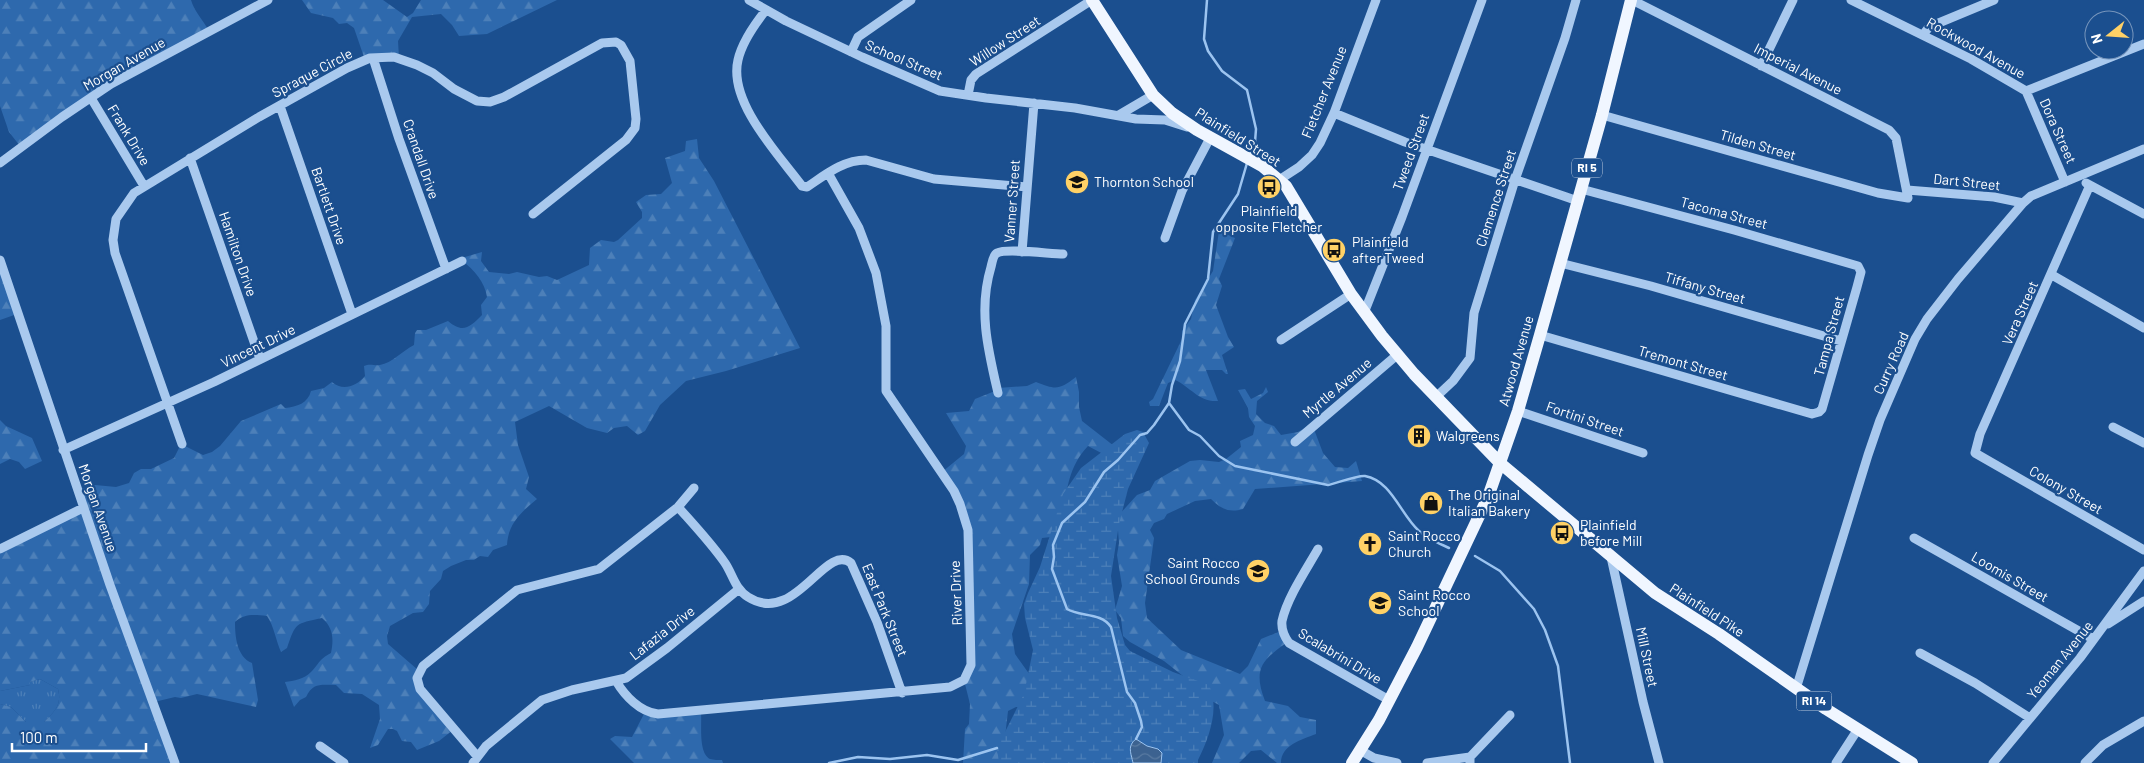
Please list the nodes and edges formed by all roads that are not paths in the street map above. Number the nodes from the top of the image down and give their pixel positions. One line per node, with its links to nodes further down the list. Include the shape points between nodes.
1 (268, 0): 21 (street, Morgan Avenue)
2 (749, 0): 12 (street, School Street)
3 (911, 0): 15 (street, via 858,37)
4 (1092, 0): 19 (street, Willow Street, via 976,74 971,80); 20 (main road, Plainfield Street / RI 14)
5 (1376, 0): 24 (street, Fletcher Avenue)
6 (1576, 0): 36 (street, Clemence Street)
7 (1631, 0): 17 (street, Imperial Avenue); 25 (main road, Atwood Avenue / RI 5)
8 (1793, 0): 17 (street)
9 (1852, 0): 13 (street, Rockwood Avenue)
10 (1994, 0): 13 (street, via 1929,27)
11 (1478, 1): 30 (street, Tweed Street)
12 (766, 10): 15 (street, School Street); 33 (street, via 750,32 738,61 737,79 742,98 756,123 802,186 807,187)
13 (1923, 34): 18 (street, Rockwood Avenue)
14 (2144, 44): 18 (street, Rockwood Avenue)
15 (851, 52): 19 (street, School Street, via 940,91)
16 (373, 58): 23 (street, Spraque Circle, via 346,68); 44 (street, Spraque Circle, via 382,56 406,61 434,73 469,98 490,102 504,98 602,44 616,42 621,45 629,55 632,71 635,128 626,140); 53 (street, Crandall Drive)
17 (1761, 66): 41 (street, Imperial Avenue, via 1894,134)
18 (2026, 91): 37 (street, Dora Street)
19 (968, 95): 22 (street, School Street)
20 (1153, 95): 26 (street); 27 (main road, Plainfield Street / RI 14)
21 (91, 98): 32 (street, Morgan Avenue); 39 (street, Frank Drive)
22 (1034, 103): 26 (street, School Street); 40 (street, Vanner Street)
23 (280, 106): 31 (street, Spraque Circle); 57 (street, Bartlett Drive)
24 (1334, 113): 30 (street, Tacoma Street); 35 (street, Fletcher Avenue, via 1312,155)
25 (1602, 115): 41 (street, Tilden Street, via 1878,193); 42 (main road, Atwood Avenue / RI 5)
26 (1119, 116): 27 (street, School Street, via 1165,120)
27 (1197, 130): 28 (main road, Plainfield Street / RI 14)
28 (1210, 138): 35 (main road, Plainfield Street / RI 14, via 1262,166); 46 (street, via 1182,191)
29 (2144, 149): 34 (street, Curry Road)
30 (1427, 150): 36 (street, Tacoma Street); 56 (street, Tweed Street)
31 (190, 158): 39 (street, Spraque Circle); 63 (street, Hamilton Drive)
32 (0, 162)
33 (828, 173): 40 (street, via 848,162 866,160 934,178); 93 (street, River Drive, via 859,228 880,287 886,326 886,391 954,491 968,530 971,665 968,675 950,687)
34 (2077, 178): 37 (street, Curry Road); 38 (street)
35 (1279, 180): 55 (main road, Plainfield Street / RI 14, via 1295,199)
36 (1515, 180): 42 (street, Tacoma Street); 65 (street, Clemence Street, via 1474,313 1470,358)
37 (2065, 182): 43 (street, Curry Road, via 2031,196)
38 (2090, 185): 45 (street); 54 (street, Vera Street)
39 (144, 186): 66 (street, Spraque Circle, via 121,210 116,219 113,240)
40 (1027, 187): 47 (street, Vanner Street)
41 (1907, 194): 43 (street, Dart Street, via 1994,198)
42 (1579, 195): 51 (main road, Atwood Avenue / RI 5); 52 (street, Tacoma Street, via 1734,230)
43 (2023, 203): 92 (street, Curry Road, via 1958,279 1916,339 1868,455)
44 (533, 214)
45 (2144, 214)
46 (1165, 238)
47 (1022, 252): 48 (street); 64 (street, Vanner Street, via 996,254 987,280 984,323)
48 (1063, 254)
49 (0, 260): 73 (street, Morgan Avenue)
50 (462, 261): 53 (street, Vincent Drive)
51 (1560, 263): 59 (main road, Atwood Avenue / RI 5); 61 (street, Tiffany Street)
52 (1858, 266): 61 (street, Tampa Street, via 1861,272)
53 (446, 269): 57 (street, Vincent Drive)
54 (2052, 275): 58 (street); 75 (street, Vera Street, via 1980,434)
55 (1351, 294): 56 (main road, Plainfield Street / RI 14); 60 (street)
56 (1364, 313): 62 (main road, Plainfield Street / RI 14)
57 (352, 314): 63 (street, Vincent Drive)
58 (2144, 328)
59 (1540, 335): 67 (main road, Atwood Avenue / RI 5); 68 (street, Tremont Street, via 1812,414)
60 (1281, 340)
61 (1841, 341): 68 (street, Tampa Street)
62 (1397, 355): 65 (main road, Plainfield Street / RI 14); 70 (street, Myrtle Avenue)
63 (260, 360): 66 (street, Vincent Drive)
64 (998, 392)
65 (1437, 396): 76 (main road, Plainfield Street / RI 14)
66 (168, 402): 72 (street, Spraque Circle); 73 (street, Vincent Drive)
67 (1518, 411): 74 (street, Fortini Street); 76 (main road, Atwood Avenue / RI 5)
68 (1819, 412)
69 (2113, 427): 71 (street)
70 (1295, 442)
71 (2144, 443)
72 (182, 444)
73 (63, 450): 79 (street, Morgan Avenue)
74 (1643, 453)
75 (1975, 453): 83 (street, Colony Street)
76 (1500, 463): 84 (main road, Plainfield Pike / RI 14); 94 (main road, Atwood Avenue / RI 5, via 1488,498)
77 (694, 488): 78 (street)
78 (678, 506): 86 (street, East Park Street, via 724,562); 101 (street, via 600,570 517,590 423,666 417,678 420,689)
79 (83, 508): 81 (street); 103 (street, Morgan Avenue)
80 (1914, 538): 89 (street, Loomis Street)
81 (0, 549)
82 (1318, 549): 94 (street, Scalabrini Drive, via 1288,603 1282,621 1284,636 1290,643)
83 (2144, 550)
84 (1611, 557): 92 (main road, Plainfield Pike / RI 14, via 1656,593); 108 (street, Mill Street)
85 (2144, 571): 88 (street, Yeoman Avenue)
86 (739, 589): 91 (street, Lafazia Drive, via 645,666); 93 (street, East Park Street, via 758,603 776,604 785,601 829,565 848,560 877,622)
87 (2144, 601): 88 (street)
88 (2104, 627): 89 (street, Yeoman Avenue)
89 (2093, 639): 96 (street, Yeoman Avenue)
90 (1920, 653): 96 (street)
91 (616, 681): 93 (street, River Drive, via 638,707 649,714); 101 (street, Lafazia Drive, via 542,700)
92 (1796, 689): 98 (main road, Plainfield Pike / RI 14)
93 (902, 693)
94 (1389, 700): 100 (main road, Atwood Avenue / RI 5)
95 (1510, 715): 102 (street)
96 (2030, 718): 111 (street, Yeoman Avenue)
97 (2144, 721): 112 (street, via 2103,745)
98 (1858, 730): 109 (street); 110 (main road, Plainfield Pike / RI 14)
99 (320, 746): 104 (street)
100 (1360, 750): 105 (main road, Atwood Avenue / RI 5); 106 (street, via 1374,758)
101 (475, 760)
102 (1470, 760): 107 (street)
103 (175, 763)
104 (344, 763)
105 (1352, 763)
106 (1397, 763)
107 (1427, 763)
108 (1659, 763)
109 (1836, 763)
110 (1912, 763)
111 (1993, 763)
112 (2085, 763)

